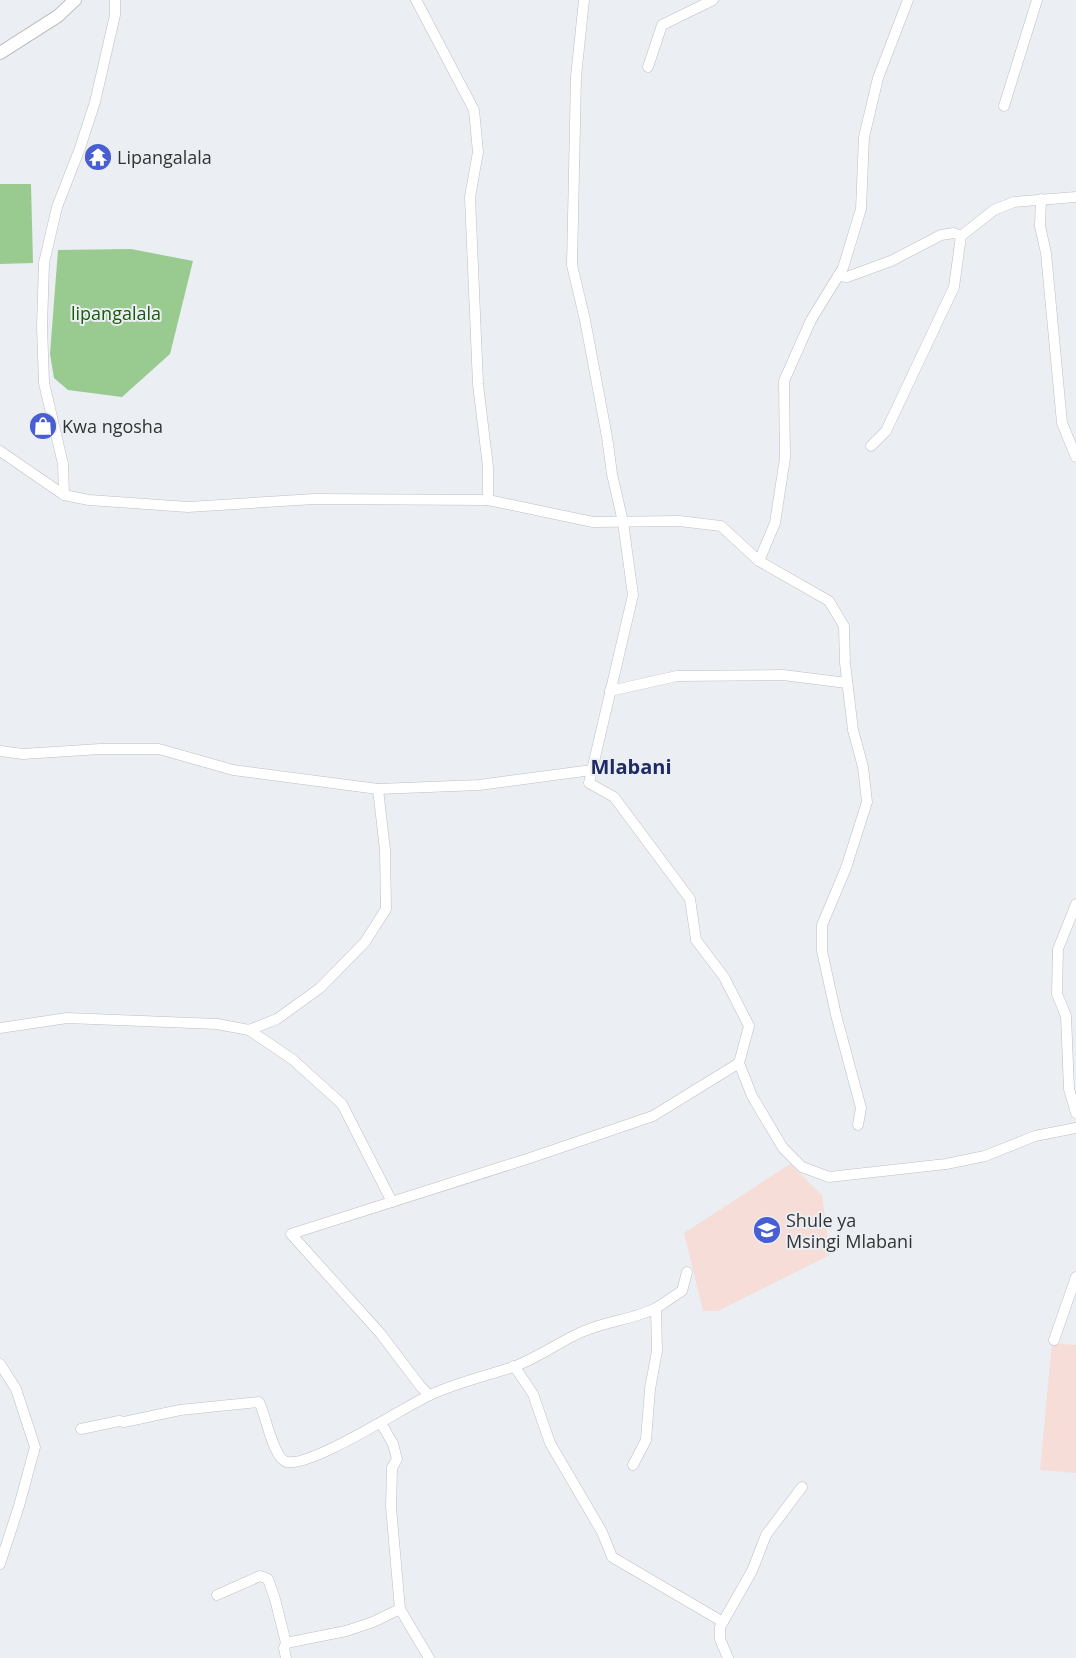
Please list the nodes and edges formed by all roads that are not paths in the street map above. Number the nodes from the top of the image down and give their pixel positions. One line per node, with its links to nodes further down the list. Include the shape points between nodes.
1 (75, 0): 8 (main road, via 58,16)
2 (116, 0): 18 (street, via 95,102 57,207 44,262 44,383 64,464)
3 (416, 0): 19 (street, via 474,110 478,152 470,197 478,384 488,466)
4 (584, 0): 20 (street, via 576,77 572,265)
5 (713, 0): 9 (street, via 662,25)
6 (908, 0): 14 (street, via 878,78 864,137 861,208)
7 (1037, 0): 10 (street)
8 (0, 53)
9 (648, 67)
10 (1004, 106)
11 (1076, 197): 12 (street)
12 (1041, 200): 13 (street, via 1014,202 994,210); 17 (street, via 1040,226 1046,253 1062,423)
13 (961, 236): 14 (street, via 941,235 891,261 847,277); 15 (street, via 954,287 886,431)
14 (838, 276): 21 (street, via 811,320 784,381 785,458 775,523)
15 (870, 446)
16 (0, 451): 18 (street)
17 (1076, 457)
18 (64, 495): 19 (street, via 89,500 188,506 314,499)
19 (488, 500): 20 (street, via 593,522)
20 (623, 522): 21 (street, via 679,521 721,526); 23 (street, via 633,595)
21 (759, 561): 22 (street, via 829,601 844,626)
22 (847, 683): 23 (street, via 783,675 677,676); 32 (street, via 867,802 846,868 822,925 822,951 861,1108)
23 (610, 691): 25 (street)
24 (0, 751): 26 (street, via 23,754 159,749 233,770)
25 (592, 770): 26 (street, via 480,785); 30 (street, via 589,782 614,797 690,899 696,940 724,977 749,1026)
26 (378, 788): 29 (street, via 385,850 386,909 365,942 320,988 277,1019)
27 (1076, 904): 31 (street, via 1058,948 1057,994 1066,1016 1069,1089)
28 (0, 1028): 29 (street, via 67,1018 217,1024)
29 (250, 1030): 34 (street, via 292,1059 342,1104)
30 (738, 1063): 33 (street, via 752,1096 783,1148 802,1167 829,1177 946,1164 985,1156 1035,1136); 34 (street, via 653,1116)
31 (1076, 1114)
32 (858, 1125)
33 (1076, 1128)
34 (392, 1202): 41 (street, via 291,1234 380,1333)
35 (687, 1272): 37 (street, via 682,1290)
36 (1076, 1277): 38 (street)
37 (656, 1308): 40 (street, via 585,1331); 44 (street, via 657,1351 646,1440)
38 (1054, 1340)
39 (0, 1364): 46 (street, via 16,1389 35,1447)
40 (514, 1366): 41 (street); 49 (street, via 533,1394 550,1443 602,1532 612,1557)
41 (430, 1395): 42 (street)
42 (381, 1423): 43 (street, via 304,1461 289,1462 279,1457 259,1402 180,1410); 48 (street, via 397,1459 392,1468 391,1507)
43 (81, 1429)
44 (633, 1465)
45 (802, 1486): 49 (street, via 766,1535 752,1571)
46 (1, 1560)
47 (217, 1595): 50 (street, via 260,1576 268,1578)
48 (400, 1609): 50 (street, via 346,1631); 52 (street)
49 (723, 1622): 53 (street, via 720,1639)
50 (286, 1643): 51 (street)
51 (286, 1658)
52 (429, 1658)
53 (728, 1658)

